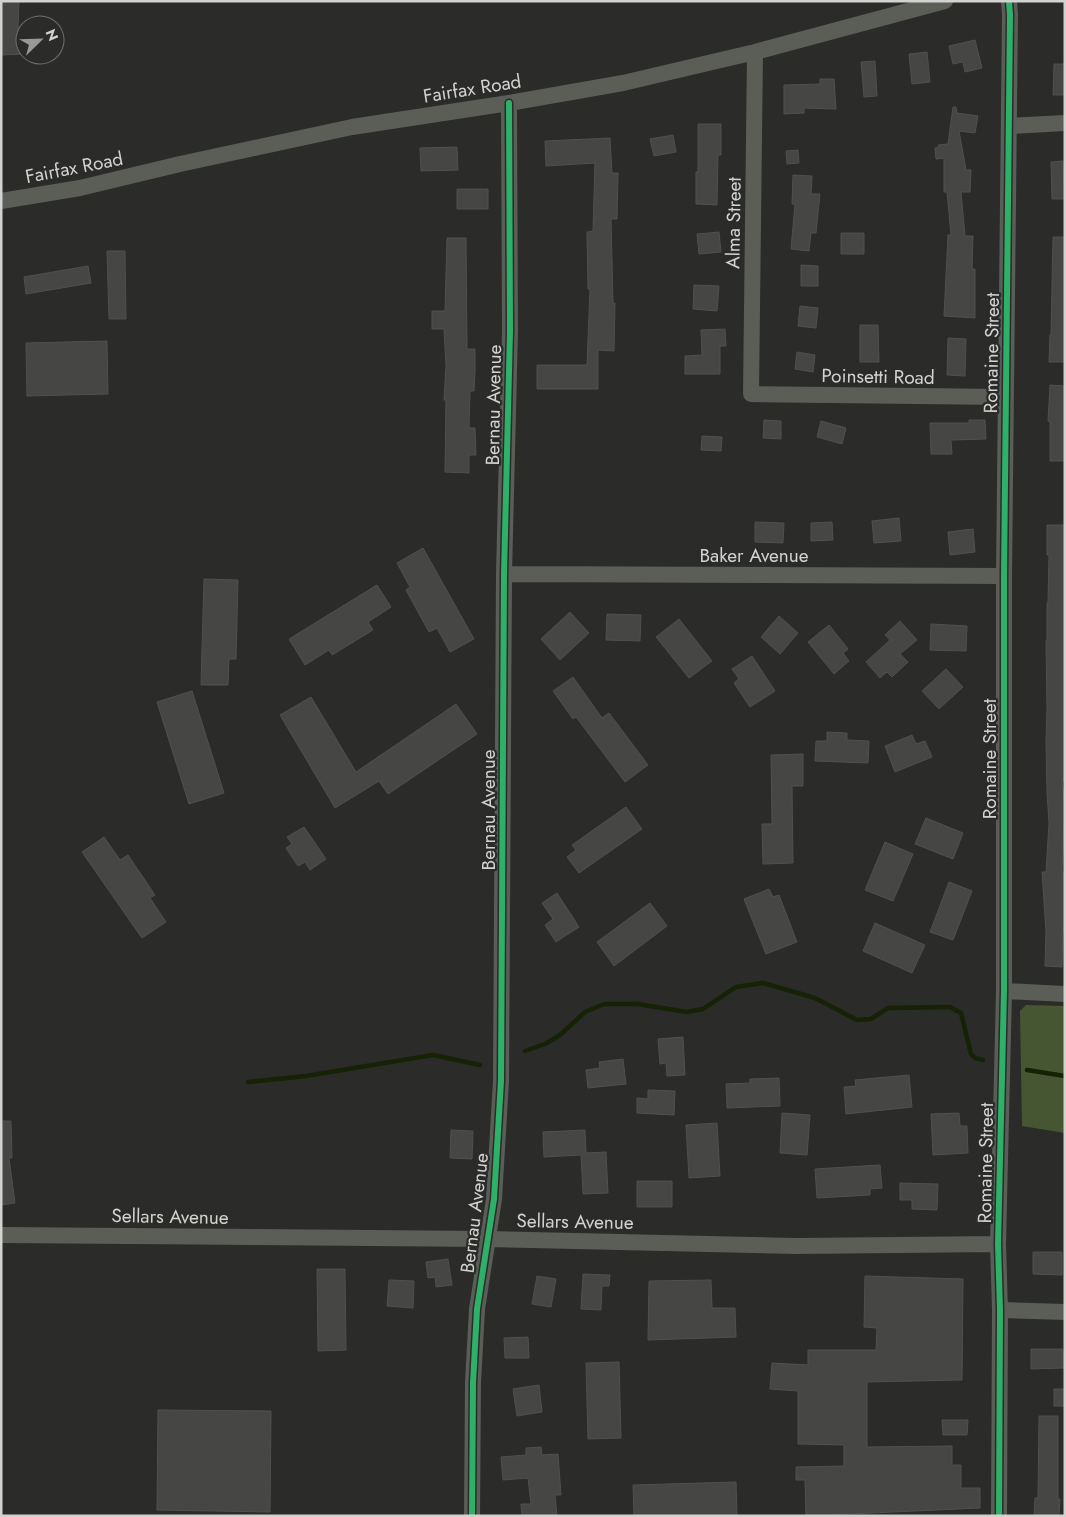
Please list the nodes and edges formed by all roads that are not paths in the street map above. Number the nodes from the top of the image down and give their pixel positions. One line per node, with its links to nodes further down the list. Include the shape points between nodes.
1 (945, 1): 3 (street, Fairfax Road)
2 (1009, 1): 6 (street, Romaine Street)
3 (756, 52): 4 (street, Fairfax Road, via 623,83); 8 (street, Alma Street)
4 (509, 103): 7 (street, Fairfax Road, via 352,127 80,188); 10 (street, Bernau Avenue, via 510,331)
5 (1065, 123): 6 (street)
6 (1009, 126): 9 (street, Romaine Street)
7 (1, 201)
8 (751, 394): 9 (street, Poinsetti Road)
9 (1005, 398): 11 (street, Romaine Street)
10 (504, 574): 11 (street, Baker Avenue); 15 (street, Bernau Avenue, via 501,1081 494,1198)
11 (1004, 576): 12 (street, Romaine Street)
12 (1004, 991): 13 (street); 16 (street, Romaine Street)
13 (1065, 994)
14 (1, 1235): 15 (street, Sellars Avenue)
15 (487, 1239): 16 (street, Sellars Avenue, via 796,1246); 19 (street, Bernau Avenue, via 477,1309 474,1364)
16 (998, 1244): 17 (street, Romaine Street)
17 (1000, 1310): 18 (street); 20 (street, Romaine Street)
18 (1065, 1312)
19 (472, 1516)
20 (999, 1516)

